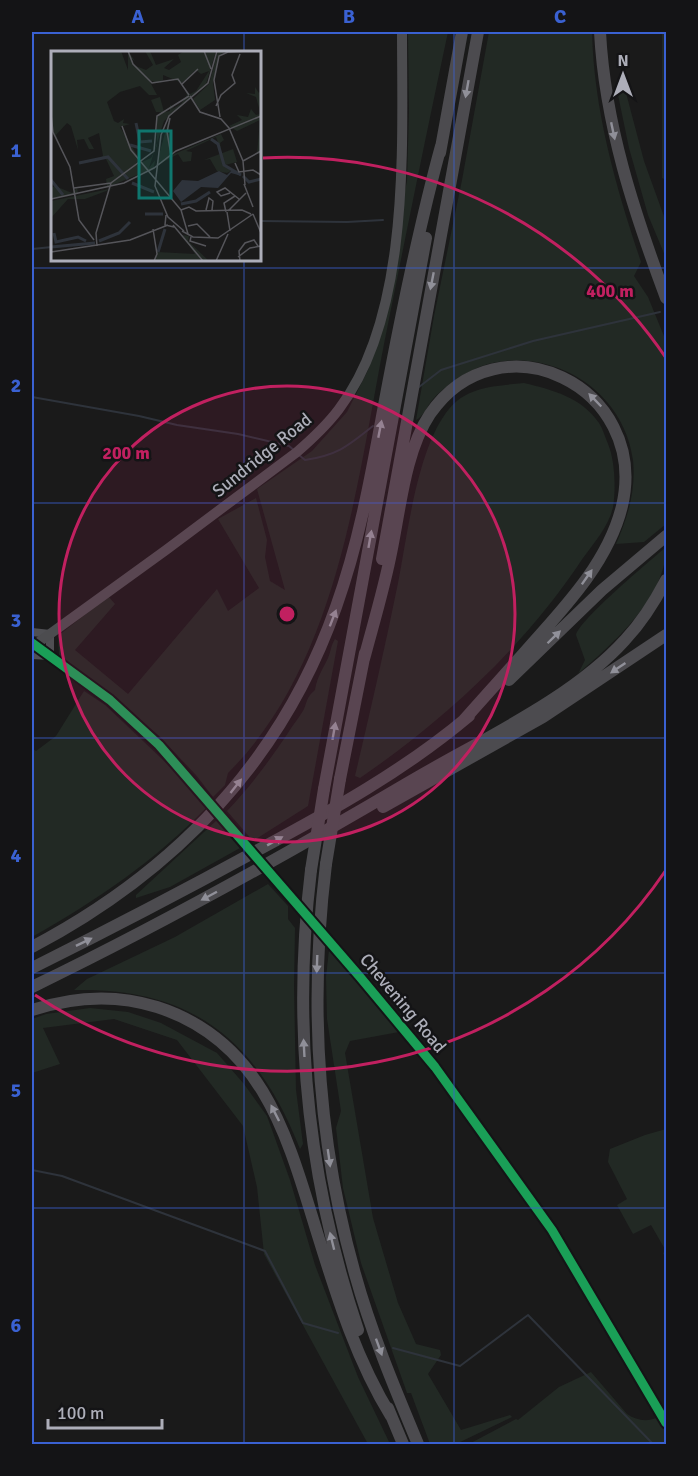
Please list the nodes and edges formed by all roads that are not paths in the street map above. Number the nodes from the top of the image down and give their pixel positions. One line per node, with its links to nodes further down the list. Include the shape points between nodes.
1 (402, 32): 10 (main road, Sundridge Road, via 398,220 384,306 350,393 297,452)
2 (462, 32): 5 (highway)
3 (478, 32): 14 (highway, one-way to 14)
4 (600, 32): 6 (highway, one-way to 6, via 617,149)
5 (441, 146): 17 (highway, one-way to 5, via 112,899 197,829 256,760 309,673 336,608 356,543 422,216); 21 (highway, one-way to 5, bridge, via 358,1329 325,1212 305,1071 304,941 324,789)
6 (666, 298)
7 (666, 536): 15 (highway, one-way to 7, via 602,590)
8 (666, 580): 16 (highway, via 625,640 580,680)
9 (32, 632): 10 (street)
10 (50, 634): 12 (main road, Sundridge Road); 13 (street)
11 (666, 635): 16 (highway, one-way to 16, via 519,731 346,826)
12 (32, 648): 13 (street, Chevening Road)
13 (50, 656): 22 (street, Chevening Road, bridge, via 136,722 198,787 435,1067 552,1230)
14 (364, 659): 15 (highway, one-way to 14, via 578,589 618,520 625,486 622,445 602,408 571,381 542,370 500,369 462,384 432,412 411,460); 24 (highway, one-way to 24, bridge, via 340,779 318,936 316,1017 321,1102 344,1233 361,1294)
15 (464, 720): 18 (highway, one-way to 15, via 327,812 394,772)
16 (279, 858): 19 (highway, one-way to 19)
17 (32, 947)
18 (32, 968)
19 (32, 987)
20 (32, 1010): 21 (highway, one-way to 20, via 370,1380 351,1333 283,1128 240,1060 197,1026 142,1003 79,999)
21 (391, 1416): 23 (highway)
22 (666, 1423)
23 (403, 1444)
24 (418, 1444)

